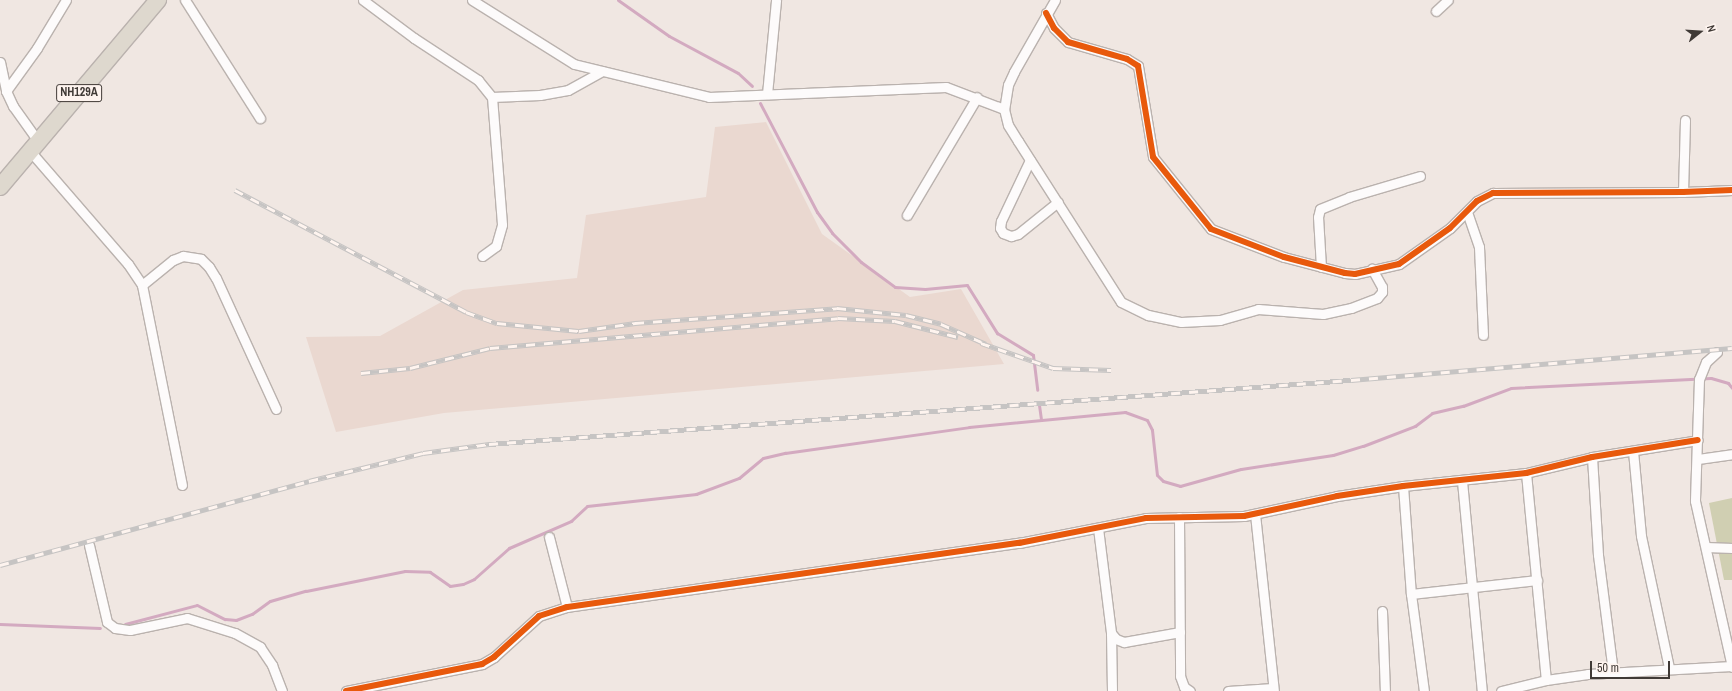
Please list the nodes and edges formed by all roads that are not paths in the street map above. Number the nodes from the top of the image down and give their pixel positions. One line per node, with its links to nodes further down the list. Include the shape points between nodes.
1 (66, 0): 13 (street, via 37,48)
2 (158, 0): 20 (highway, NH129A)
3 (185, 0): 18 (street)
4 (363, 0): 15 (street, via 478,80)
5 (472, 0): 12 (street, via 560,57 574,64)
6 (776, 0): 14 (street)
7 (1055, 0): 10 (street)
8 (1448, 0): 9 (street)
9 (1436, 11)
10 (1046, 13): 17 (street, via 1008,85); 30 (street, via 1054,28 1068,42 1127,59 1138,66 1153,157 1211,229 1284,257)
11 (0, 62): 13 (street)
12 (602, 71): 14 (street, via 709,97); 15 (street, via 568,90)
13 (6, 91): 20 (street)
14 (767, 94): 16 (street, via 937,86 954,88)
15 (492, 97): 29 (street, via 502,225 496,246)
16 (977, 97): 17 (street); 28 (street)
17 (1004, 109): 21 (street, via 1008,125)
18 (260, 118)
19 (1685, 120): 25 (street)
20 (34, 146): 23 (highway, NH129A); 32 (street)
21 (1030, 160): 26 (street); 26 (street, via 1001,221 1000,228 1003,233 1011,236 1018,234)
22 (1420, 176): 30 (street, via 1349,197 1320,209 1318,216)
23 (0, 187)
24 (1732, 190): 25 (street)
25 (1683, 192): 27 (street, via 1492,193 1477,201)
26 (1058, 202): 31 (street, via 1121,302 1139,312 1159,318 1181,322 1209,322 1258,309 1312,314 1334,312 1370,300 1382,292)
27 (1467, 212): 31 (street, via 1450,228 1399,264); 33 (street, via 1478,247)
28 (908, 215)
29 (482, 256)
30 (1321, 267): 31 (street, via 1355,274)
31 (1372, 269)
32 (142, 285): 35 (street, via 173,260 183,256 201,259 210,267); 43 (street)
33 (1483, 335)
34 (1717, 352): 36 (street, via 1706,362 1699,379)
35 (276, 409)
36 (1698, 440): 37 (street); 40 (street)
37 (1633, 451): 39 (street); 60 (street, via 1641,536)
38 (1732, 454): 40 (street)
39 (1592, 457): 41 (street); 61 (street, via 1598,556)
40 (1698, 459): 50 (street, via 1695,501)
41 (1526, 472): 42 (street); 52 (street)
42 (1462, 481): 44 (street); 53 (street)
43 (182, 485)
44 (1403, 486): 45 (street); 54 (street)
45 (1255, 514): 46 (street, via 1215,518); 63 (street)
46 (1178, 517): 47 (street, via 1146,518); 57 (street)
47 (1098, 528): 55 (street, via 1019,543); 58 (street)
48 (549, 537): 55 (street)
49 (89, 545): 64 (street, via 107,622 115,628 130,630 187,618 235,633 260,647 272,665)
50 (1706, 547): 51 (street); 59 (street)
51 (1732, 548)
52 (1537, 580): 53 (street); 62 (street)
53 (1472, 586): 54 (street); 71 (street)
54 (1411, 594): 70 (street)
55 (567, 607): 65 (street, via 539,616 494,657 482,664)
56 (1382, 611): 69 (street)
57 (1180, 632): 58 (street, via 1124,642); 67 (street, via 1180,676 1184,687)
58 (1110, 633): 66 (street)
59 (1732, 667): 60 (street)
60 (1669, 668): 61 (street)
61 (1614, 672): 62 (street)
62 (1546, 680): 72 (street)
63 (1274, 689): 68 (street)
64 (282, 691)
65 (346, 691)
66 (1112, 691)
67 (1190, 691)
68 (1228, 691)
69 (1385, 691)
70 (1424, 691)
71 (1482, 691)
72 (1501, 691)

